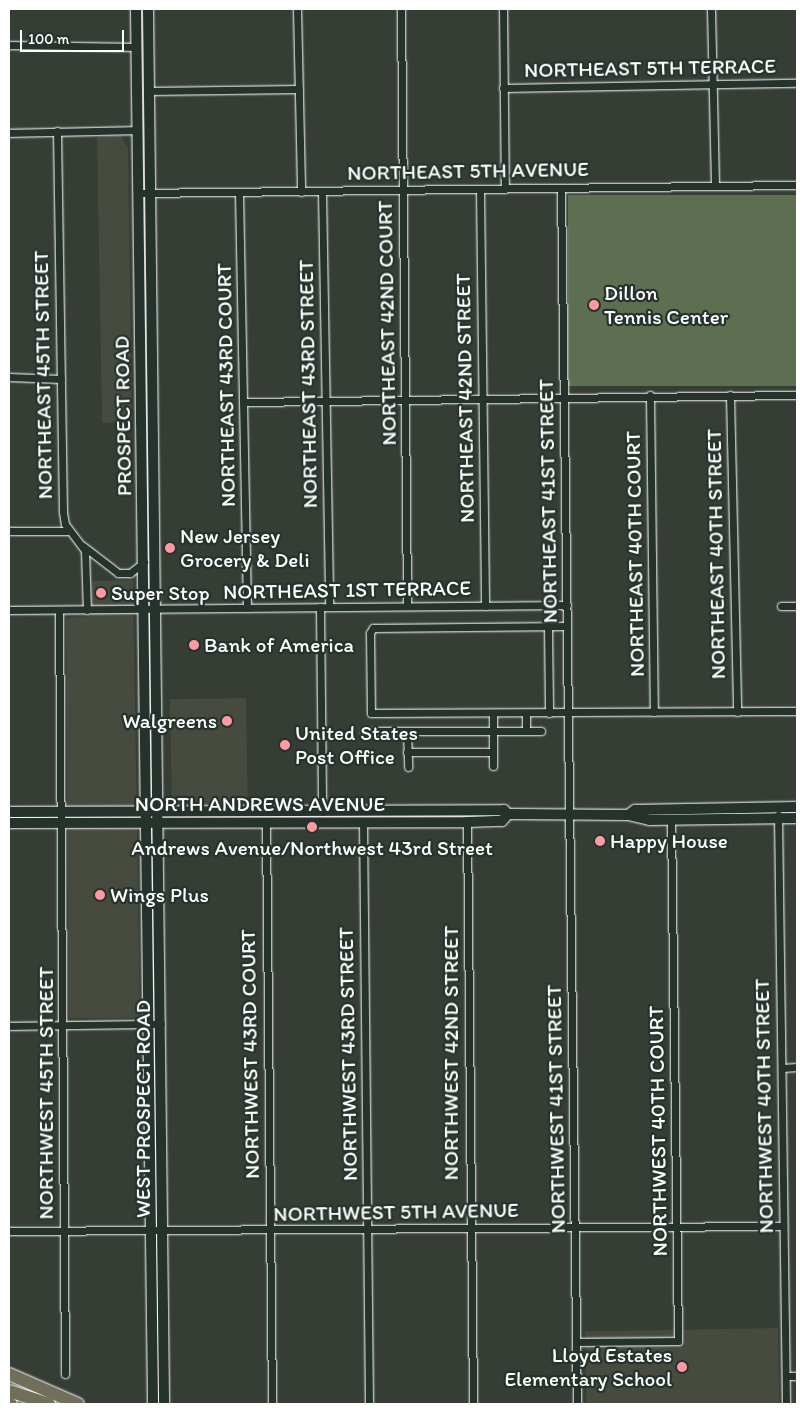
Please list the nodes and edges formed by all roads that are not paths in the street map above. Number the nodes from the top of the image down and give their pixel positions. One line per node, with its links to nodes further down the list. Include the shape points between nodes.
1 (136, 9): 8 (main road, PROSPECT ROAD)
2 (148, 9): 13 (main road, PROSPECT ROAD)
3 (297, 9): 12 (street)
4 (400, 9): 22 (street, NORTHEAST 42ND COURT)
5 (503, 9): 11 (street)
6 (711, 9): 10 (street)
7 (9, 45): 8 (street)
8 (136, 47): 14 (main road, PROSPECT ROAD)
9 (797, 83): 10 (street, NORTHEAST 5TH TERRACE)
10 (710, 84): 11 (street, NORTHEAST 5TH TERRACE); 17 (street)
11 (504, 88): 21 (street)
12 (299, 90): 13 (street); 25 (street)
13 (149, 91): 27 (main road, PROSPECT ROAD)
14 (138, 130): 15 (street); 26 (main road, PROSPECT ROAD)
15 (58, 131): 16 (street); 29 (street, NORTHEAST 45TH STREET)
16 (9, 133)
17 (715, 185): 18 (street, NORTHEAST 5TH AVENUE); 19 (street, NORTHEAST 5TH AVENUE)
18 (797, 185)
19 (561, 188): 21 (street, NORTHEAST 5TH AVENUE); 33 (street, NORTHEAST 41ST STREET)
20 (480, 189): 21 (street, NORTHEAST 5TH AVENUE); 22 (street, NORTHEAST 5TH AVENUE); 35 (street, NORTHEAST 42ND STREET)
21 (504, 189)
22 (403, 190): 23 (street, NORTHEAST 5TH AVENUE); 34 (street, NORTHEAST 42ND COURT)
23 (322, 191): 25 (street, NORTHEAST 5TH AVENUE); 39 (street, NORTHEAST 43RD STREET)
24 (239, 192): 25 (street, NORTHEAST 5TH AVENUE); 27 (street, NORTHEAST 5TH AVENUE); 38 (street, NORTHEAST 43RD COURT)
25 (301, 192)
26 (139, 193): 27 (street, NORTHEAST 5TH AVENUE); 36 (main road, PROSPECT ROAD)
27 (150, 194): 37 (main road, PROSPECT ROAD)
28 (9, 377): 29 (street)
29 (61, 379): 41 (street, NORTHEAST 45TH STREET, via 63,512)
30 (650, 395): 31 (street); 33 (street); 60 (street, NORTHEAST 40TH COURT)
31 (730, 395): 32 (street); 61 (street, NORTHEAST 40TH STREET)
32 (797, 395)
33 (564, 400): 35 (street); 44 (street, NORTHEAST 41ST STREET)
34 (405, 401): 35 (street); 39 (street); 45 (street, NORTHEAST 42ND COURT)
35 (482, 401): 46 (street, NORTHEAST 42ND STREET)
36 (142, 402): 37 (main road); 43 (main road, PROSPECT ROAD)
37 (153, 402): 56 (main road, PROSPECT ROAD)
38 (245, 402): 39 (street); 51 (street, NORTHEAST 43RD COURT)
39 (326, 402): 50 (street, NORTHEAST 43RD STREET)
40 (9, 531): 41 (street)
41 (69, 531): 42 (street, NORTHEAST 45TH STREET)
42 (83, 546): 43 (street, NORTHEAST 45TH STREET, via 118,573 130,573); 54 (street)
43 (144, 562): 55 (main road, PROSPECT ROAD)
44 (566, 605): 46 (street, NORTHEAST 1ST TERRACE); 58 (street, NORTHEAST 41ST STREET)
45 (407, 606): 46 (street, NORTHEAST 1ST TERRACE); 50 (street, NORTHEAST 1ST TERRACE)
46 (485, 606)
47 (780, 606): 48 (street)
48 (797, 606)
49 (320, 607): 50 (street, NORTHEAST 1ST TERRACE); 51 (street, NORTHEAST 1ST TERRACE); 77 (street)
50 (329, 607)
51 (247, 608): 56 (street, NORTHEAST 1ST TERRACE)
52 (9, 610): 53 (street, NORTHEAST 1ST TERRACE)
53 (59, 610): 54 (street, NORTHEAST 1ST TERRACE); 83 (street)
54 (87, 610): 55 (street, NORTHEAST 1ST TERRACE)
55 (145, 610): 56 (street, NORTHEAST 1ST TERRACE); 84 (main road, PROSPECT ROAD)
56 (156, 610): 85 (main road, PROSPECT ROAD)
57 (548, 626): 58 (street); 62 (street, via 378,626 371,630 371,713); 64 (street)
58 (567, 626): 65 (street, NORTHEAST 41ST STREET)
59 (797, 711): 61 (street)
60 (654, 712): 61 (street); 65 (street)
61 (737, 712)
62 (493, 713): 63 (street); 68 (street)
63 (526, 713): 64 (street); 69 (street)
64 (549, 713): 65 (street)
65 (570, 713): 81 (street, NORTHEAST 41ST STREET)
66 (364, 731): 67 (street)
67 (407, 731): 68 (street); 71 (street)
68 (493, 731): 69 (street); 72 (street)
69 (526, 731): 70 (street)
70 (541, 731)
71 (407, 752): 72 (street); 74 (street)
72 (493, 752): 73 (street)
73 (493, 766)
74 (408, 767)
75 (797, 807): 79 (main road, NORTH ANDREWS AVENUE)
76 (9, 812): 83 (main road, NORTH ANDREWS AVENUE)
77 (322, 812): 78 (main road, NORTH ANDREWS AVENUE); 85 (main road, NORTH ANDREWS AVENUE)
78 (374, 812): 80 (main road, NORTH ANDREWS AVENUE, via 504,810); 88 (main road)
79 (778, 813): 82 (main road, NORTH ANDREWS AVENUE, via 635,810); 86 (main road, NORTH ANDREWS AVENUE); 87 (main road, NORTH ANDREWS AVENUE); 96 (street, NORTHWEST 40TH STREET)
80 (508, 814): 81 (main road, NORTH ANDREWS AVENUE); 89 (main road, NORTH ANDREWS AVENUE, via 502,820)
81 (569, 814): 82 (main road, NORTH ANDREWS AVENUE); 100 (street, NORTHWEST 41ST STREET)
82 (628, 815): 87 (main road, NORTH ANDREWS AVENUE)
83 (60, 817): 84 (main road, NORTH ANDREWS AVENUE); 90 (main road, NORTH ANDREWS AVENUE); 94 (street, NORTHWEST 45TH STREET)
84 (148, 818): 85 (main road, NORTH ANDREWS AVENUE); 92 (main road, WEST PROSPECT ROAD)
85 (160, 818): 91 (main road, NORTH ANDREWS AVENUE); 92 (main road, WEST PROSPECT ROAD)
86 (797, 818)
87 (671, 819): 98 (street, NORTHWEST 40TH COURT)
88 (363, 822): 89 (main road, NORTH ANDREWS AVENUE); 91 (main road, NORTH ANDREWS AVENUE); 101 (street, NORTHWEST 43RD STREET)
89 (467, 822): 99 (street, NORTHWEST 42ND STREET)
90 (9, 823)
91 (266, 824): 103 (street, NORTHWEST 43RD COURT)
92 (156, 1024): 94 (street); 102 (main road, WEST PROSPECT ROAD); 106 (main road, WEST PROSPECT ROAD)
93 (9, 1026): 94 (street)
94 (63, 1026): 105 (street, NORTHWEST 45TH STREET)
95 (797, 1067): 96 (street)
96 (782, 1068): 97 (street, NORTHWEST 40TH STREET)
97 (783, 1226): 98 (street, NORTHWEST 5TH AVENUE); 110 (street, NORTHWEST 40TH STREET)
98 (677, 1227): 100 (street, NORTHWEST 5TH AVENUE); 107 (street, NORTHWEST 40TH COURT, via 678,1341)
99 (470, 1228): 100 (street, NORTHWEST 5TH AVENUE); 101 (street, NORTHWEST 5TH AVENUE); 119 (street, NORTHWEST 42ND STREET)
100 (574, 1228): 107 (street, NORTHWEST 41ST STREET)
101 (368, 1229): 103 (street, NORTHWEST 5TH AVENUE); 118 (street, NORTHWEST 43RD STREET)
102 (152, 1230): 105 (street, NORTHWEST 5TH AVENUE); 106 (street, NORTHWEST 5TH AVENUE); 115 (main road, WEST PROSPECT ROAD)
103 (271, 1230): 106 (street, NORTHWEST 5TH AVENUE); 117 (street, NORTHWEST 43RD COURT)
104 (9, 1231): 105 (street, NORTHWEST 5TH AVENUE)
105 (64, 1231): 109 (street, NORTHWEST 45TH STREET)
106 (163, 1231): 116 (main road, WEST PROSPECT ROAD)
107 (576, 1342): 120 (street, NORTHWEST 41ST STREET)
108 (9, 1374): 114 (highway)
109 (65, 1374)
110 (786, 1376): 111 (street); 121 (street, NORTHWEST 40TH STREET)
111 (797, 1376)
112 (9, 1391): 113 (highway)
113 (49, 1404)
114 (78, 1404)
115 (153, 1404)
116 (164, 1404)
117 (272, 1404)
118 (369, 1404)
119 (473, 1404)
120 (577, 1404)
121 (786, 1404)

